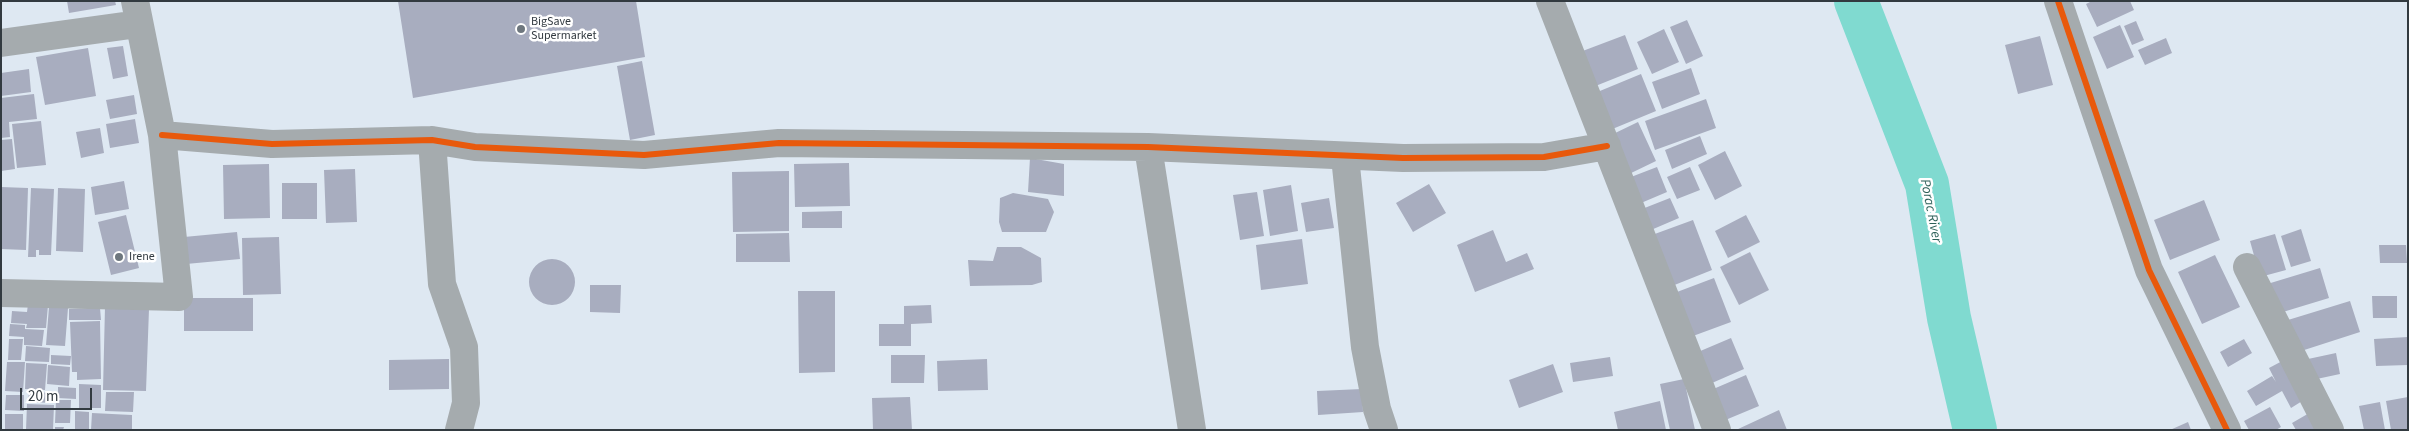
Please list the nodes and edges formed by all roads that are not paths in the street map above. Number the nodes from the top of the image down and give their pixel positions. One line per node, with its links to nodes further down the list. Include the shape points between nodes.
1 (1550, 1): 7 (street)
2 (2058, 1): 16 (street, via 2149,270)
3 (136, 13): 4 (street); 5 (street)
4 (1, 43)
5 (162, 135): 6 (street, via 272,144); 11 (street, via 179,297)
6 (432, 140): 8 (street, via 475,147 644,155 779,143); 12 (street, via 442,284 464,347 466,403)
7 (1607, 146): 9 (street, via 1544,157); 15 (street)
8 (1148, 147): 9 (street); 13 (street)
9 (1345, 157): 14 (street, via 1365,347)
10 (2247, 267): 17 (street)
11 (1, 293)
12 (459, 430)
13 (1192, 430)
14 (1384, 430)
15 (1717, 430)
16 (2227, 430)
17 (2330, 430)

